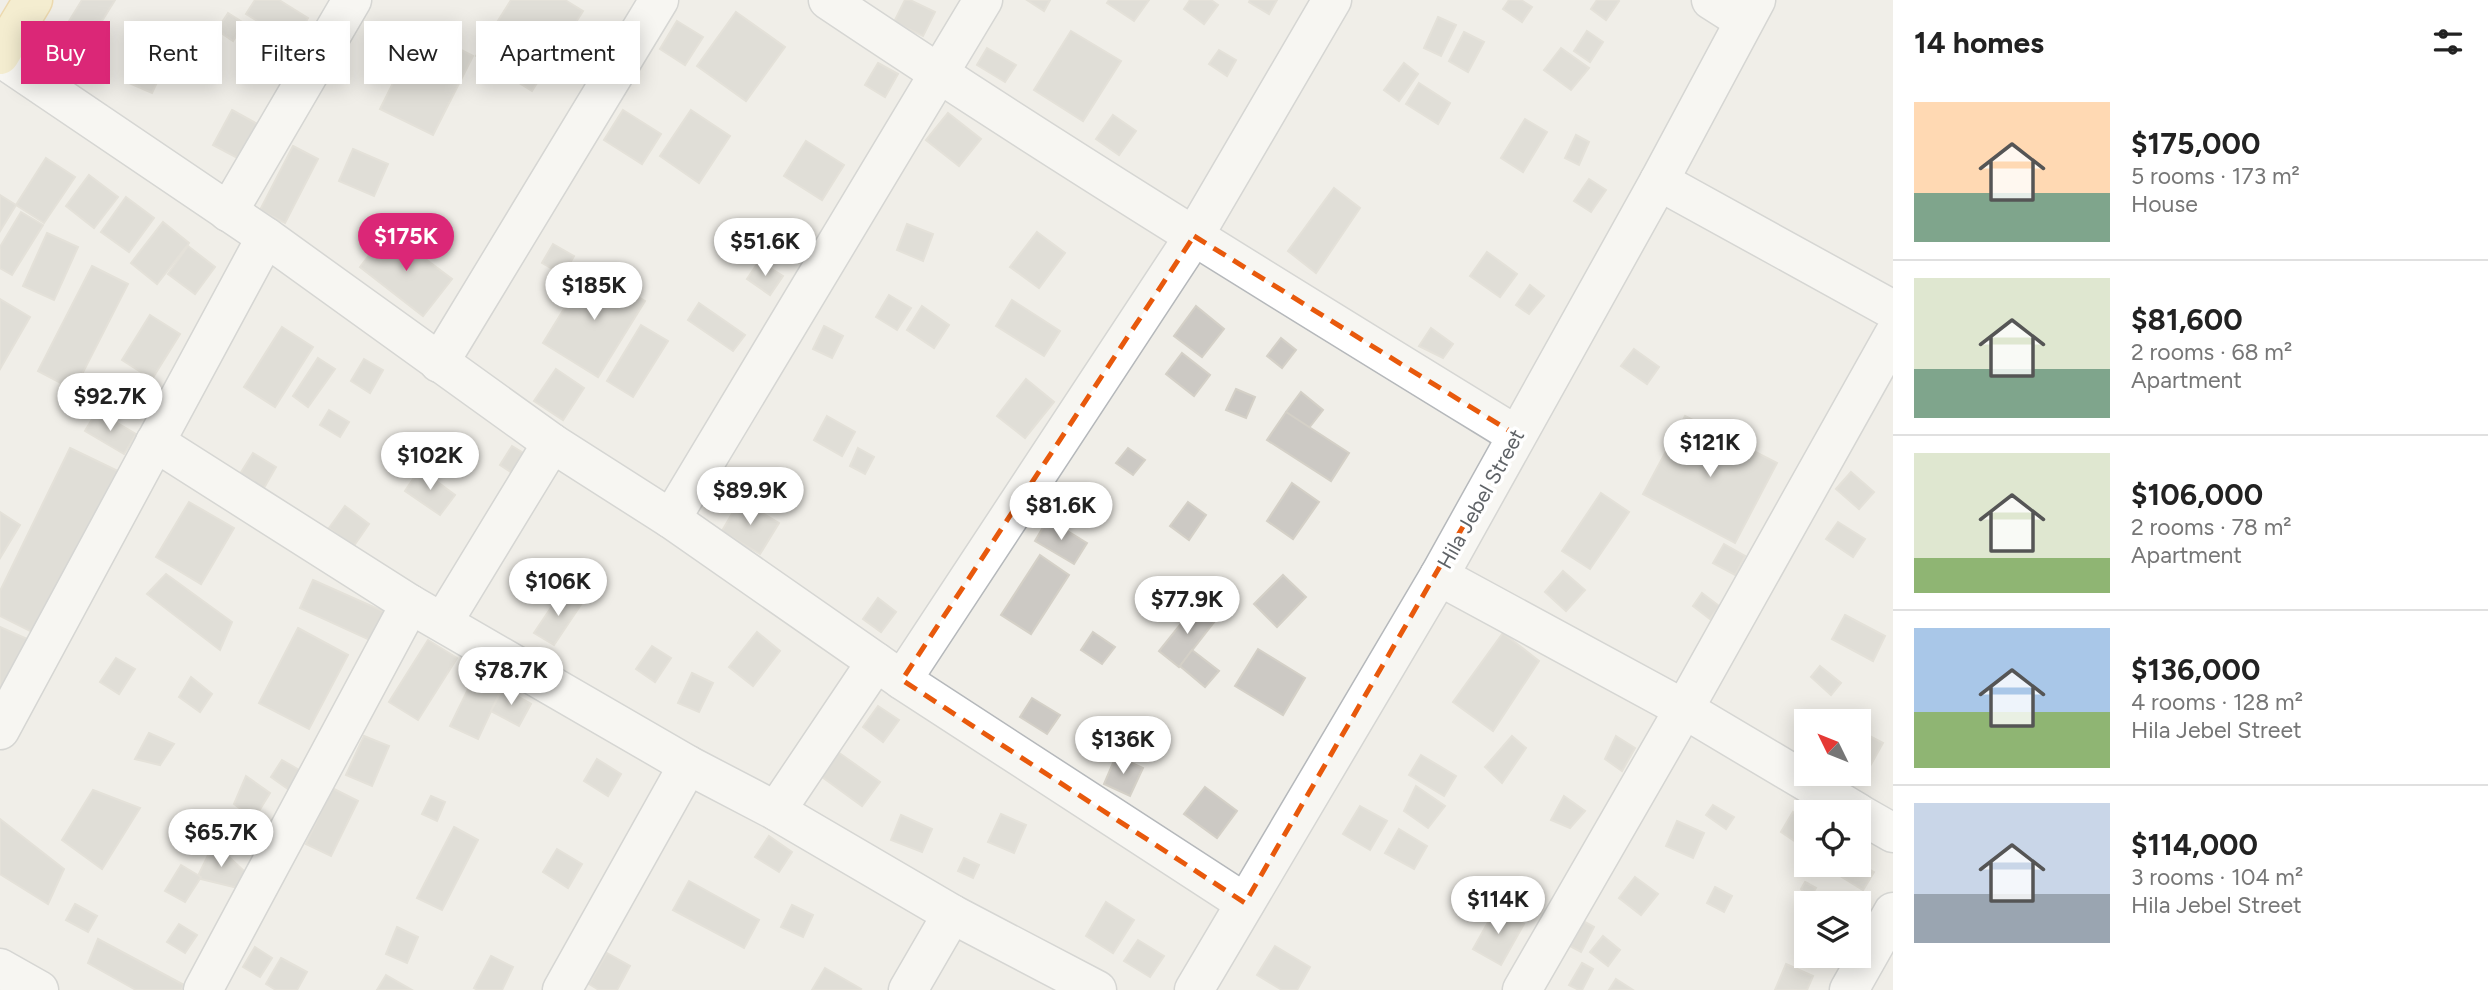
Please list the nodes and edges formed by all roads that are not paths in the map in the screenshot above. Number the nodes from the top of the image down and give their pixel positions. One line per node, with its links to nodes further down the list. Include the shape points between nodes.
1 (33, 0): 9 (main road)
2 (352, 0): 12 (street)
3 (659, 0): 17 (street)
4 (828, 0): 10 (street)
5 (983, 0): 10 (street)
6 (1332, 0): 13 (street)
7 (1711, 0): 8 (street)
8 (1750, 10): 11 (street, Hila Jebel Street)
9 (0, 56): 12 (street)
10 (938, 74): 13 (street); 21 (street)
11 (1659, 181): 15 (street); 18 (street, Hila Jebel Street)
12 (228, 212): 14 (street)
13 (1194, 236): 18 (street); 24 (street)
14 (266, 237): 17 (street); 19 (street)
15 (1893, 310)
16 (1893, 336): 25 (street)
17 (439, 363): 20 (street)
18 (1516, 435): 22 (street, Hila Jebel Street)
19 (155, 442): 23 (street); 26 (street)
20 (552, 443): 21 (street); 23 (street)
21 (671, 519): 24 (street)
22 (1439, 576): 25 (street); 32 (street, Hila Jebel Street)
23 (427, 613): 27 (street); 37 (street)
24 (889, 671): 29 (street); 32 (street)
25 (1684, 709): 28 (street); 42 (street)
26 (0, 730)
27 (688, 765): 29 (street); 38 (street)
28 (1838, 800)
29 (776, 811): 34 (street)
30 (1871, 820): 31 (street)
31 (1893, 833)
32 (1245, 903): 41 (street, Hila Jebel Street)
33 (1893, 912): 43 (street)
34 (952, 914): 39 (street); 40 (street)
35 (0, 968): 36 (street)
36 (39, 990)
37 (203, 990)
38 (562, 990)
39 (908, 990)
40 (1097, 990)
41 (1194, 990)
42 (1522, 990)
43 (1849, 990)

